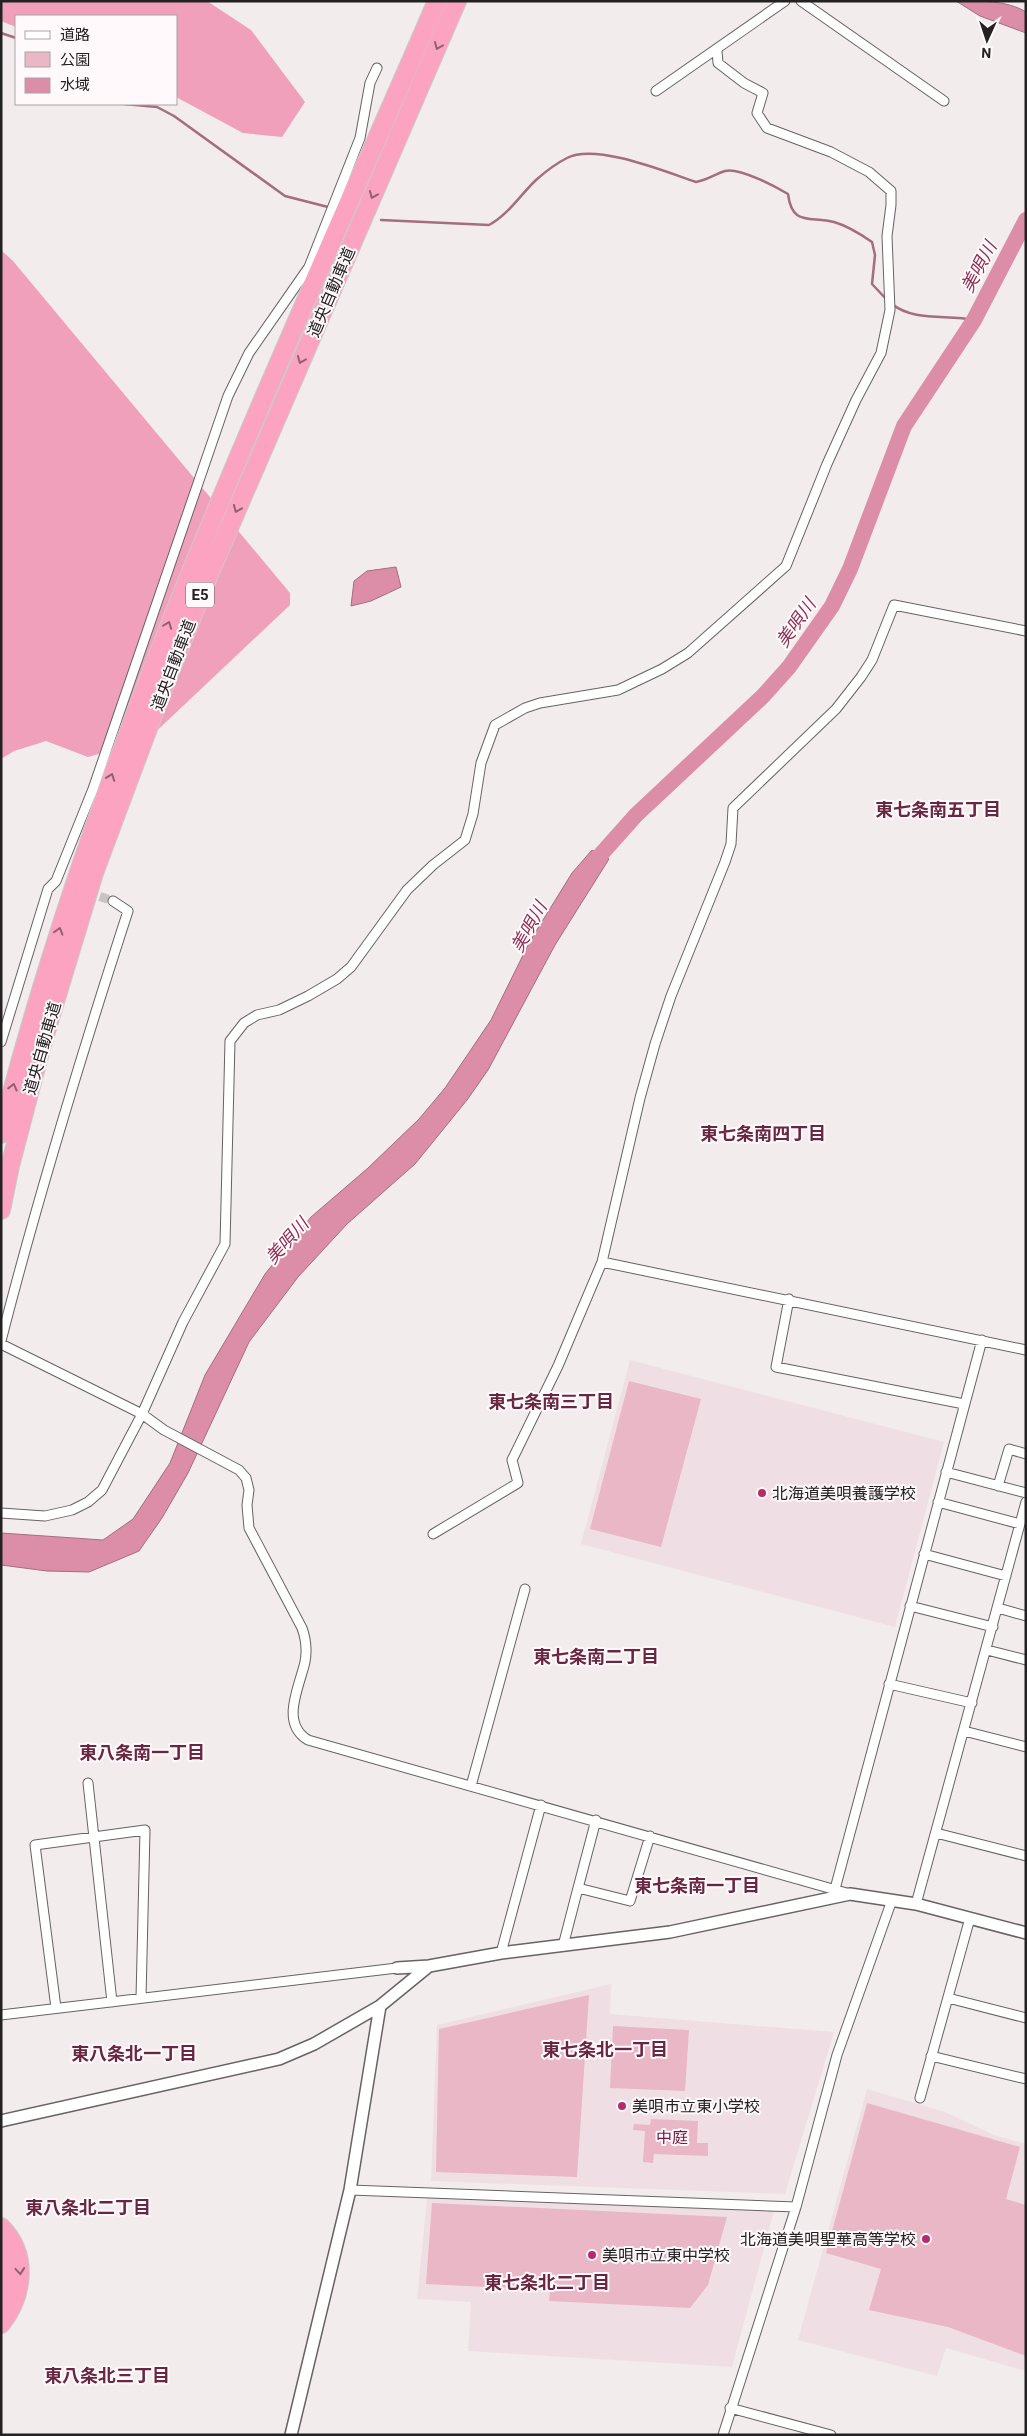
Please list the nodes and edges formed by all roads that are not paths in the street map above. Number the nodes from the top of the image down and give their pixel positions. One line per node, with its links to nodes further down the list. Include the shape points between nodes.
1 (437, 1): 14 (highway, 道央自動車道 / E5, one-way to 1, via 24,1044 78,870 142,694 192,565)
2 (457, 1): 15 (highway, 道央自動車道 / E5, one-way to 15, via 210,572 159,699 91,882 41,1048)
3 (785, 1): 5 (street)
4 (801, 1): 8 (street)
5 (717, 51): 7 (street); 22 (street, via 718,62 744,83 763,93 757,113 767,128 831,152 869,172 891,191 887,236 890,310 881,353 831,456 786,566 778,575 688,653 662,670 618,690 540,703 495,725 481,763 473,814 465,840 407,890 344,973 308,996 279,1010 257,1015 244,1023 230,1041 225,1244 183,1322)
6 (377, 68): 10 (street, via 370,83 360,138 309,267 249,353 228,396 93,789)
7 (656, 91)
8 (944, 101)
9 (1026, 631): 16 (street, via 894,606 861,678 836,709 733,808 731,844 655,1044)
10 (56, 881): 11 (street); 13 (street, via 48,889)
11 (67, 885)
12 (113, 901): 19 (street, via 128,911 61,1121)
13 (1, 1042)
14 (1, 1134)
15 (1, 1210)
16 (602, 1262): 17 (street); 31 (street, via 558,1366 512,1460 518,1483)
17 (789, 1299): 18 (street); 21 (street, via 776,1367)
18 (982, 1340): 20 (street); 21 (street)
19 (1, 1342): 22 (street)
20 (1026, 1350)
21 (964, 1404): 24 (street)
22 (142, 1414): 29 (street, via 102,1490 88,1502 72,1510 45,1516); 46 (street, via 164,1430 239,1470 246,1478 249,1528 306,1640 305,1661 294,1700 293,1724 298,1734 308,1740)
23 (1026, 1454): 25 (street, via 1010,1449)
24 (946, 1472): 25 (street); 27 (street)
25 (998, 1486): 26 (street)
26 (1026, 1493)
27 (938, 1502): 30 (street); 32 (street)
28 (1026, 1502): 30 (street)
29 (1, 1513)
30 (1020, 1524): 33 (street)
31 (433, 1534)
32 (924, 1554): 33 (street); 35 (street)
33 (1006, 1576): 36 (street)
34 (525, 1589): 46 (street)
35 (910, 1606): 38 (street); 41 (street)
36 (998, 1608): 37 (street); 38 (street)
37 (1025, 1614)
38 (993, 1627): 39 (street)
39 (987, 1650): 40 (street); 42 (street)
40 (1026, 1660)
41 (889, 1684): 42 (street); 54 (street)
42 (972, 1703): 43 (street)
43 (964, 1731): 44 (street); 49 (street)
44 (1026, 1747)
45 (88, 1783): 51 (street)
46 (471, 1786): 47 (street)
47 (542, 1805): 48 (street); 61 (street)
48 (596, 1820): 50 (street); 53 (street)
49 (936, 1833): 52 (street); 57 (street)
50 (650, 1836): 53 (street, via 630,1901); 54 (street)
51 (94, 1837): 64 (street, via 145,1830); 66 (street); 68 (street, via 35,1845)
52 (1026, 1856)
53 (578, 1888): 60 (street)
54 (835, 1888): 55 (street)
55 (850, 1894): 56 (street); 60 (street, via 670,1932)
56 (892, 1900): 57 (street); 76 (street, via 837,2055)
57 (916, 1904): 58 (street)
58 (970, 1918): 59 (street); 65 (street)
59 (1026, 1932)
60 (562, 1946): 61 (street)
61 (501, 1954): 62 (street)
62 (429, 1966): 63 (street); 67 (street)
63 (397, 1968): 64 (street)
64 (141, 1998): 66 (street)
65 (948, 1998): 70 (street); 71 (street)
66 (112, 2002): 68 (street)
67 (380, 2006): 74 (street, via 314,2044 280,2059); 75 (street)
68 (56, 2008): 69 (street)
69 (1, 2015)
70 (1026, 2018)
71 (931, 2056): 72 (street); 73 (street)
72 (1026, 2079)
73 (920, 2098)
74 (1, 2121)
75 (350, 2190): 76 (street); 82 (street)
76 (796, 2207): 81 (street)
77 (1, 2227): 80 (highway, one-way to 80, via 19,2260 21,2277 11,2312)
78 (1, 2251): 79 (highway, via 6,2279)
79 (1, 2300)
80 (1, 2324)
81 (730, 2408): 83 (street); 84 (street)
82 (291, 2435)
83 (723, 2435)
84 (831, 2435)

